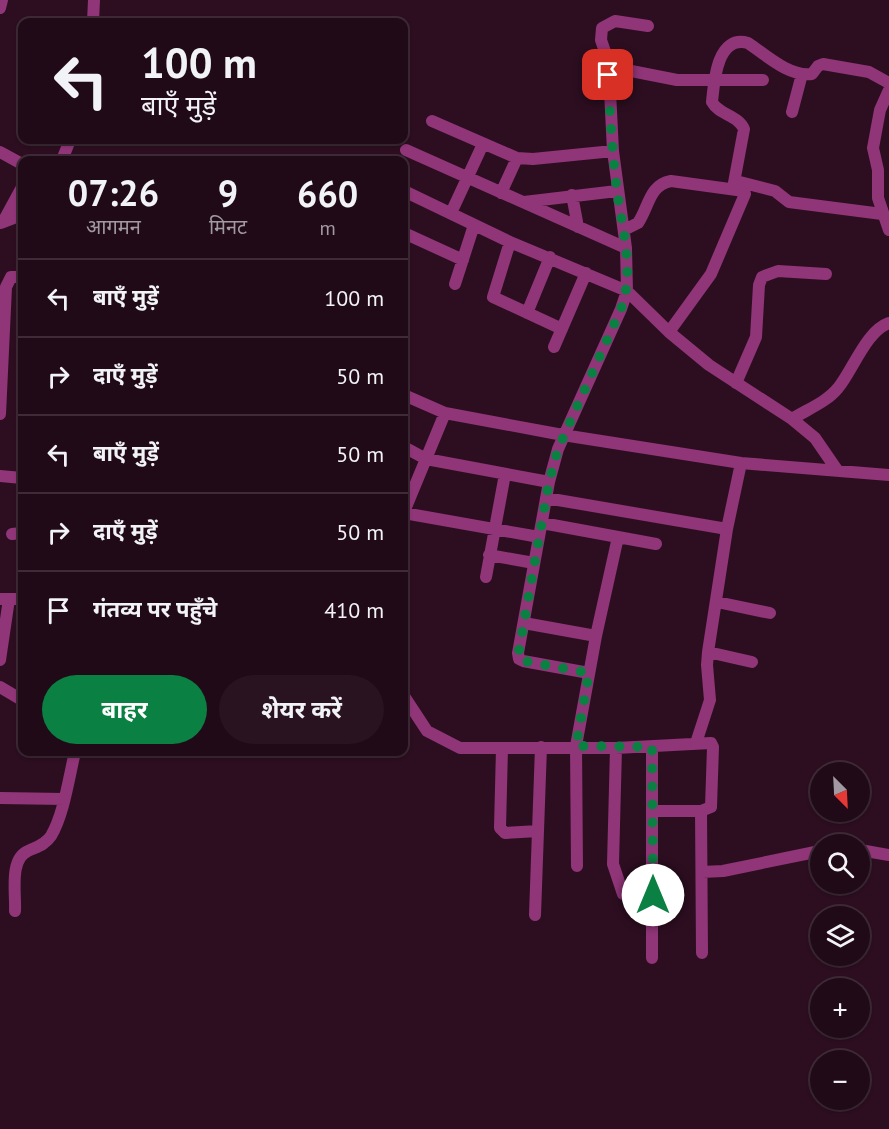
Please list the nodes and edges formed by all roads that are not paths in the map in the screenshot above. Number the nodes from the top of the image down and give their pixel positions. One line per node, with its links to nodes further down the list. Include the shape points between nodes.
1 (2, 0): 3 (street)
2 (94, 0): 4 (street)
3 (0, 9)
4 (93, 18)
5 (648, 26): 6 (street, via 615,21 602,28 601,40)
6 (611, 69): 8 (street, via 667,79); 16 (street, via 608,75)
7 (802, 74): 8 (street, via 743,41 730,46 721,56); 10 (street, via 812,74 823,64 869,72); 12 (street)
8 (714, 80): 9 (street); 21 (street, via 713,105 739,121 744,129)
9 (763, 80)
10 (889, 83)
11 (889, 90): 29 (street, via 880,110 873,148)
12 (792, 112)
13 (432, 121): 14 (street)
14 (483, 144): 18 (street); 20 (street)
15 (406, 150): 20 (street)
16 (613, 151): 18 (street); 22 (street)
17 (0, 152): 19 (street)
18 (517, 158): 24 (street)
19 (18, 162)
20 (465, 178): 24 (street); 28 (street)
21 (734, 184): 29 (street, via 779,193 789,202); 34 (street, via 665,182 652,193 639,223); 49 (street, via 745,194 722,253)
22 (617, 191): 26 (street); 34 (street)
23 (408, 193): 28 (street)
24 (501, 193): 27 (street)
25 (18, 194): 31 (street)
26 (572, 195): 27 (street); 33 (street)
27 (524, 202): 33 (street)
28 (451, 213): 32 (street)
29 (882, 214): 35 (street)
30 (18, 217): 31 (street)
31 (2, 223)
32 (474, 225): 37 (street); 40 (street)
33 (578, 227): 38 (street)
34 (624, 230): 38 (street)
35 (889, 230)
36 (408, 235): 40 (street)
37 (510, 242): 39 (street); 46 (street, via 493,297)
38 (626, 248): 45 (street)
39 (550, 257): 41 (street); 46 (street)
40 (463, 261): 44 (street)
41 (586, 273): 45 (street); 48 (street)
42 (826, 274): 51 (street, via 778,271 762,277 756,337)
43 (18, 277): 54 (street, via 11,277 6,287)
44 (455, 284)
45 (627, 291): 49 (street); 56 (street)
46 (527, 313): 48 (street)
47 (889, 323): 55 (street, via 873,335 834,392)
48 (562, 329): 50 (street)
49 (669, 332): 51 (street)
50 (554, 347)
51 (736, 383): 55 (street)
52 (408, 397): 53 (street)
53 (445, 413): 56 (street); 58 (street)
54 (0, 414)
55 (792, 419): 60 (street, via 822,445)
56 (563, 435): 59 (street); 65 (street)
57 (408, 449): 58 (street)
58 (426, 459): 61 (street); 66 (street)
59 (741, 463): 60 (street); 70 (street)
60 (837, 470): 62 (street)
61 (505, 474): 65 (street); 71 (street)
62 (889, 475)
63 (0, 476): 64 (street)
64 (18, 478)
65 (549, 482): 67 (street)
66 (408, 491)
67 (546, 498): 69 (street); 70 (street)
68 (408, 513): 71 (street)
69 (542, 523): 72 (street); 73 (street)
70 (727, 529): 79 (street)
71 (493, 531): 72 (street); 75 (street)
72 (539, 537): 76 (street)
73 (618, 537): 74 (street); 82 (street)
74 (656, 544)
75 (489, 555): 76 (street); 77 (street)
76 (534, 563): 81 (street)
77 (486, 577)
78 (4, 599): 84 (street)
79 (717, 602): 80 (street); 83 (street)
80 (770, 613)
81 (524, 623): 82 (street); 86 (street, via 519,659)
82 (596, 636): 86 (street)
83 (708, 652): 85 (street); 90 (street, via 710,700)
84 (0, 660)
85 (752, 662)
86 (589, 673): 91 (street)
87 (0, 687): 88 (street)
88 (18, 698)
89 (408, 702): 94 (street, via 427,732 449,744 473,750)
90 (696, 743): 93 (street); 100 (street, via 711,743 713,747 712,804)
91 (576, 746): 92 (street); 95 (street); 105 (street)
92 (541, 747): 94 (street); 101 (street)
93 (652, 747): 95 (street); 99 (street)
94 (502, 748): 101 (street, via 501,828 505,833)
95 (616, 748): 107 (street, via 613,864)
96 (74, 756): 98 (street)
97 (0, 798): 98 (street)
98 (64, 799): 108 (street, via 50,837 17,861)
99 (653, 811): 100 (street); 111 (street)
100 (701, 811): 106 (street)
101 (538, 831): 109 (street)
102 (870, 852): 104 (street)
103 (810, 853): 106 (street, via 723,872)
104 (889, 855)
105 (576, 866)
106 (702, 872): 110 (street)
107 (623, 894)
108 (15, 911)
109 (535, 915)
110 (702, 953)
111 (652, 958)

